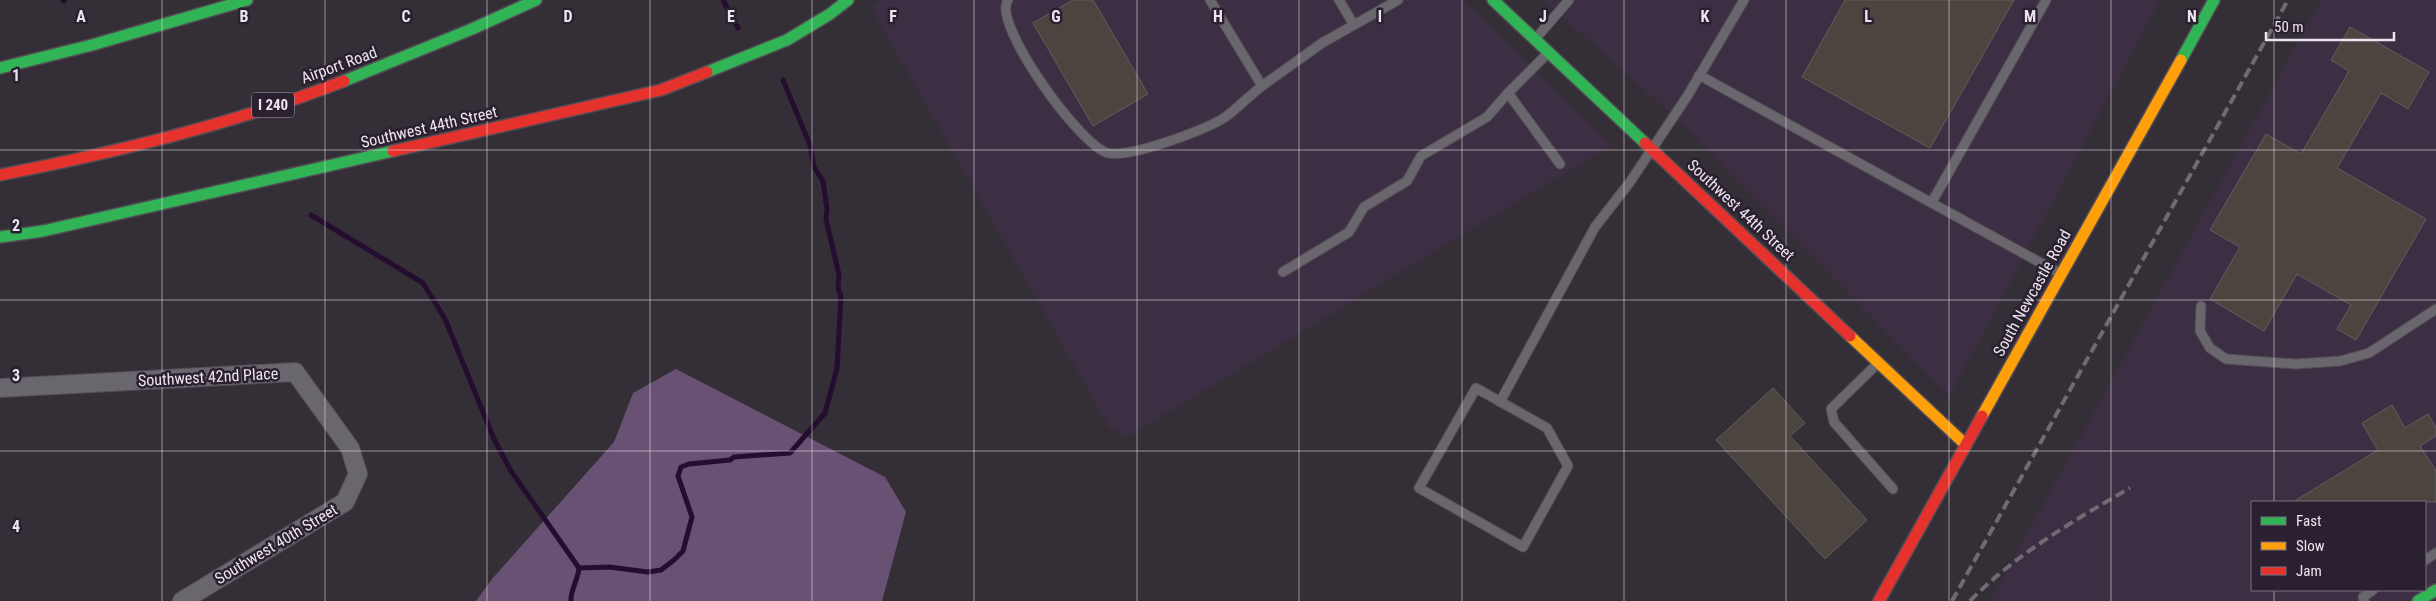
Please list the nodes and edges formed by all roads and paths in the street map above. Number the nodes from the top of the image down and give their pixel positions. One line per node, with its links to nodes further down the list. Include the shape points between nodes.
1 (247, 0): 16 (main road)
2 (536, 0): 22 (main road, Airport Road / I 240, via 314,92 196,129 42,168)
3 (848, 0): 24 (main road, Southwest 44th Street, via 787,40 661,90 43,231)
4 (1008, 0): 18 (lane, via 1005,13 1014,39 1066,116 1088,141 1108,153 1156,145 1223,118)
5 (1210, 0): 18 (lane)
6 (1339, 0): 13 (lane)
7 (1398, 0): 13 (lane)
8 (1493, 0): 14 (main road, Southwest 44th Street)
9 (1569, 0): 14 (lane)
10 (1744, 0): 17 (lane)
11 (2046, 0): 23 (lane)
12 (2214, 0): 26 (main road, South Newcastle Road)
13 (1354, 25): 18 (lane, via 1322,43)
14 (1535, 39): 15 (main road, Southwest 44th Street)
15 (1549, 52): 19 (lane); 20 (main road, Southwest 44th Street)
16 (0, 68)
17 (1699, 76): 20 (lane); 23 (lane)
18 (1262, 86)
19 (1508, 93): 21 (lane); 25 (lane, via 1487,117 1421,156 1407,181 1364,207 1349,232)
20 (1652, 149): 29 (main road, Southwest 44th Street); 31 (lane, via 1595,227)
21 (1560, 164)
22 (0, 175)
23 (1932, 202): 26 (lane)
24 (0, 238)
25 (1283, 272)
26 (2062, 274): 32 (main road, South Newcastle Road)
27 (2202, 306): 28 (lane, via 2200,331 2210,348 2226,359 2296,364 2340,361 2369,353)
28 (2436, 309)
29 (1879, 362): 32 (main road, Southwest 44th Street); 33 (lane, via 1831,410 1834,422)
30 (0, 388): 34 (street, Southwest 42nd Place, via 295,372 350,448 358,474)
31 (1500, 402): 31 (lane, via 1547,428 1568,466 1523,546 1419,488 1476,388)
32 (1966, 444): 38 (main road, South Newcastle Road)
33 (1893, 489)
34 (345, 502): 37 (street, Southwest 40th Street)
35 (2436, 590): 40 (main road)
36 (2371, 591): 39 (lane)
37 (182, 601)
38 (1879, 601)
39 (2364, 601)
40 (2418, 601)

